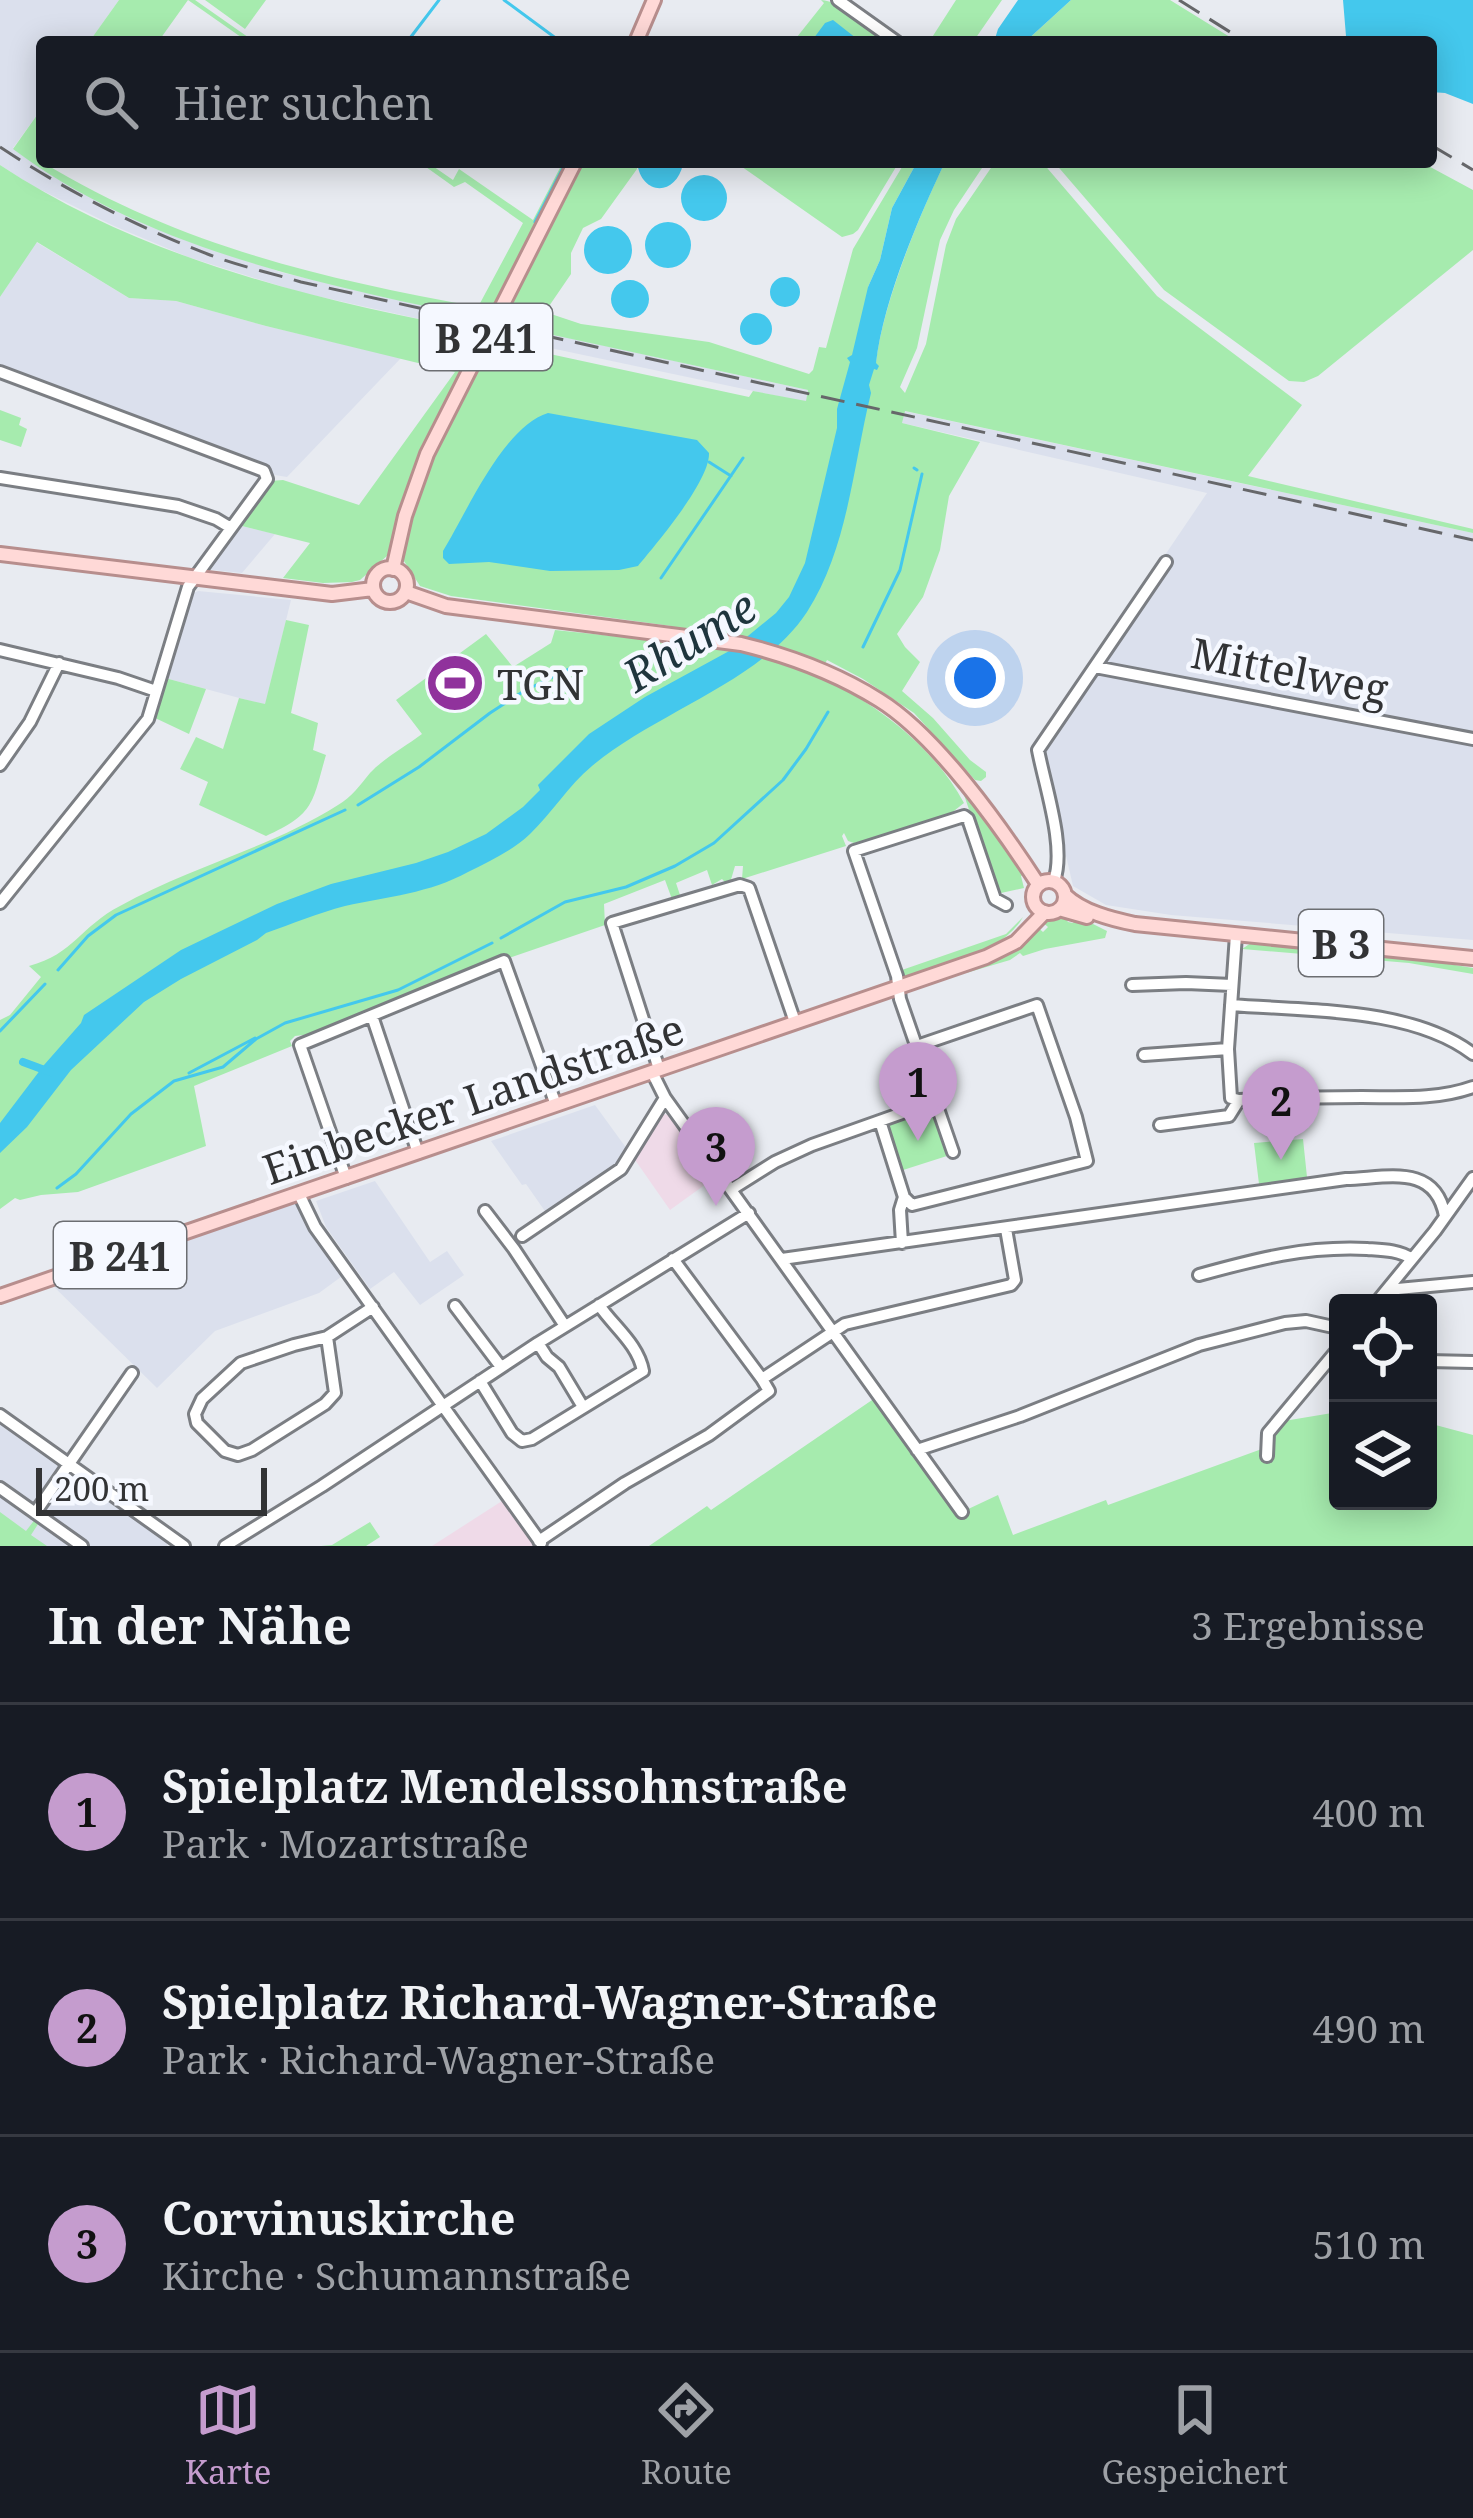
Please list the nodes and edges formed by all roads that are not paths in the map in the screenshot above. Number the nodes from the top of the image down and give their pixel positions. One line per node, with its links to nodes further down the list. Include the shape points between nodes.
1 (654, 0): 3 (main road)
2 (838, 0): 4 (street)
3 (639, 36)
4 (889, 36)
5 (572, 168): 11 (main road, B 241, via 427,454)
6 (0, 372): 8 (street, via 264,471 267,478)
7 (0, 478): 8 (street, via 178,506)
8 (230, 528): 12 (street)
9 (0, 554): 12 (main road)
10 (1166, 562): 17 (street)
11 (393, 568): 13 (main road, via 379,572); 14 (main road)
12 (192, 578): 13 (main road, via 332,594); 18 (street)
13 (374, 589): 14 (main road, via 388,602)
14 (406, 592): 22 (main road, via 446,606 760,649 822,669 910,724)
15 (0, 650): 16 (street)
16 (59, 663): 18 (street); 20 (street)
17 (1095, 667): 19 (street, Mittelweg); 21 (street, via 1038,751 1059,848)
18 (156, 691): 23 (street, via 148,719)
19 (1473, 739)
20 (0, 765)
21 (1054, 881): 22 (main road); 25 (main road, via 1062,886)
22 (1038, 884): 25 (main road, via 1033,892)
23 (0, 903)
24 (1006, 905): 29 (street, via 995,899 964,816 854,851)
25 (1051, 905): 26 (main road, B 3, via 1072,902 1120,920); 29 (main road, Einbecker Landstraße / B 241, via 968,962)
26 (1236, 935): 27 (main road, B 3); 30 (street)
27 (1473, 958)
28 (1132, 985): 30 (street)
29 (898, 986): 33 (main road, Einbecker Landstraße / B 241); 34 (street)
30 (1232, 986): 31 (street)
31 (1231, 1005): 35 (street); 36 (street, via 1382,1019 1444,1036)
32 (372, 1016): 43 (street, via 505,961); 47 (street); 48 (street, via 301,1045)
33 (795, 1022): 38 (main road, Einbecker Landstraße / B 241); 38 (street, via 749,888 612,923)
34 (917, 1046): 42 (street); 52 (street, via 1037,1005 1088,1161 912,1205)
35 (1228, 1049): 37 (street); 41 (street, via 1231,1098)
36 (1473, 1054)
37 (1144, 1055)
38 (655, 1070): 40 (street); 43 (main road, Einbecker Landstraße / B 241)
39 (1473, 1087): 41 (street, via 1425,1097)
40 (665, 1098): 50 (street); 57 (street, via 620,1168)
41 (1239, 1100): 45 (street, via 1229,1116)
42 (936, 1102): 44 (street); 46 (street)
43 (556, 1105): 47 (main road, Einbecker Landstraße / B 241)
44 (880, 1121): 50 (street, via 775,1162); 52 (street)
45 (1160, 1125)
46 (953, 1152)
47 (418, 1153): 48 (main road, Einbecker Landstraße / B 241)
48 (346, 1178): 51 (main road, Einbecker Landstraße / B 241)
49 (1473, 1178): 55 (street)
50 (732, 1190): 54 (street)
51 (299, 1194): 66 (main road, Einbecker Landstraße / B 241); 69 (street)
52 (904, 1197): 58 (street)
53 (484, 1210): 70 (street)
54 (748, 1213): 59 (street); 60 (street)
55 (1445, 1216): 56 (street, via 1438,1193 1412,1177 1346,1179); 61 (street)
56 (1006, 1228): 58 (street); 72 (street, via 1011,1285)
57 (522, 1236)
58 (902, 1243): 60 (street)
59 (673, 1259): 67 (street); 82 (street)
60 (782, 1259): 72 (street)
61 (1412, 1259): 62 (street, via 1316,1249); 64 (street)
62 (1199, 1275)
63 (1473, 1282): 64 (street)
64 (1387, 1290): 65 (street)
65 (1384, 1294)
66 (0, 1296)
67 (599, 1305): 70 (street); 85 (street, via 643,1371)
68 (455, 1306): 78 (street)
69 (373, 1307): 73 (street); 84 (street)
70 (565, 1326): 74 (street)
71 (1329, 1326): 87 (street, via 1285,1323 1199,1345)
72 (832, 1332): 82 (street); 87 (street)
73 (326, 1337): 73 (street, via 241,1363 202,1399 197,1423 238,1455 325,1404 335,1393)
74 (538, 1343): 78 (street); 85 (street)
75 (1329, 1360): 80 (street)
76 (1437, 1360): 77 (street)
77 (1473, 1362)
78 (501, 1367): 83 (street)
79 (1329, 1368): 80 (street)
80 (1322, 1369): 88 (street, via 1268,1433)
81 (132, 1372): 89 (street)
82 (762, 1379): 94 (street, via 769,1391)
83 (480, 1381): 84 (street); 85 (street, via 522,1441)
84 (445, 1405): 94 (street); 97 (street)
85 (584, 1407)
86 (0, 1415): 89 (street)
87 (917, 1450): 91 (street)
88 (1267, 1456)
89 (70, 1465): 92 (street); 93 (street)
90 (0, 1488): 92 (street)
91 (962, 1512)
92 (34, 1513): 95 (street)
93 (167, 1540): 96 (street)
94 (541, 1544)
95 (82, 1546)
96 (184, 1546)
97 (225, 1546)

